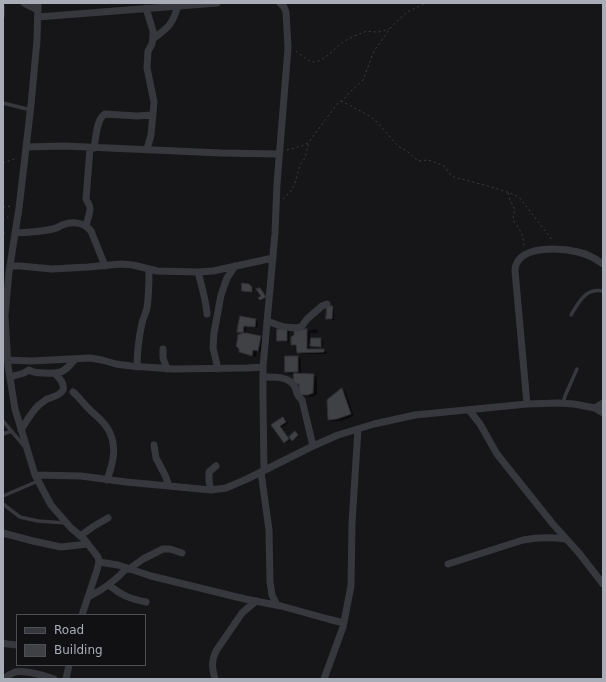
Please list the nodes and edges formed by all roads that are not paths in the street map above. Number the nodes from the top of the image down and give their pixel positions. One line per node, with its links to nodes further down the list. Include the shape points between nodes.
1 (24, 3): 7 (street)
2 (213, 3): 5 (street)
3 (284, 5): 16 (street, via 288,48)
4 (3, 6): 8 (lane)
5 (178, 6): 6 (street); 9 (street, via 174,20)
6 (146, 8): 7 (street); 9 (street)
7 (38, 10): 11 (street)
8 (3, 16)
9 (153, 39): 12 (street, via 147,60 154,102)
10 (3, 103): 11 (lane)
11 (30, 110): 13 (street)
12 (153, 115): 14 (street, via 105,114 100,120); 15 (street)
13 (26, 147): 14 (street); 18 (street)
14 (92, 148): 15 (street); 17 (street, via 86,199 90,210)
15 (147, 149): 16 (street)
16 (280, 153): 19 (street)
17 (86, 226): 18 (street, via 77,223 55,229); 22 (street, via 91,231)
18 (15, 233): 21 (street)
19 (273, 258): 23 (street); 30 (street)
20 (603, 264): 46 (street, via 580,252 559,249 536,250 526,254 516,264)
21 (10, 266): 22 (street, via 52,269); 31 (street)
22 (105, 266): 24 (street, via 122,264)
23 (236, 266): 25 (street); 38 (street, via 227,278 221,295 214,333 213,348)
24 (149, 269): 25 (street); 35 (street, via 147,309 142,321)
25 (198, 272): 28 (street)
26 (603, 291): 29 (lane, via 589,292)
27 (327, 304): 30 (street, via 297,328 278,326)
28 (207, 314)
29 (572, 315)
30 (267, 321): 36 (street)
31 (5, 339): 34 (street)
32 (163, 349): 37 (street)
33 (75, 359): 34 (street); 35 (street, via 90,358); 40 (street, via 68,369)
34 (7, 360): 41 (street)
35 (137, 367): 37 (street)
36 (263, 367): 38 (street); 42 (street)
37 (167, 369): 38 (street)
38 (218, 369)
39 (576, 369): 45 (lane)
40 (55, 374): 41 (street, via 28,370); 52 (street, via 62,381 62,392 38,406)
41 (10, 377): 52 (street)
42 (263, 377): 56 (street, via 273,376 288,380 295,387 297,395 302,400); 59 (street)
43 (74, 392): 61 (street, via 106,426 111,436 114,451)
44 (603, 402): 47 (street)
45 (563, 403): 46 (street); 47 (street)
46 (527, 404): 48 (street)
47 (595, 408): 49 (street)
48 (469, 410): 51 (street, via 416,415); 70 (street, via 497,454)
49 (603, 413)
50 (3, 421): 53 (lane)
51 (358, 429): 56 (street); 83 (street, via 351,586)
52 (21, 430): 57 (street)
53 (12, 431): 54 (lane); 57 (lane)
54 (3, 434)
55 (154, 445): 62 (street, via 156,458)
56 (313, 446): 59 (street)
57 (27, 448): 60 (street)
58 (216, 466): 63 (street, via 209,472)
59 (263, 471): 63 (street, via 226,488); 81 (street, via 269,530 270,582 272,595)
60 (36, 478): 61 (street, via 81,476); 64 (lane); 67 (street, via 51,505)
61 (107, 480): 62 (street)
62 (169, 486): 63 (street)
63 (211, 490)
64 (3, 496)
65 (3, 504): 67 (lane, via 20,517)
66 (108, 518): 69 (street)
67 (66, 523): 69 (street)
68 (3, 533): 71 (street, via 61,547)
69 (80, 536): 71 (street)
70 (566, 539): 74 (street, via 554,537 523,540); 77 (street)
71 (88, 544): 73 (street)
72 (182, 552): 75 (street, via 163,549)
73 (99, 562): 75 (street); 78 (street)
74 (448, 564)
75 (128, 568): 76 (street); 79 (street, via 156,578)
76 (109, 584): 78 (street); 80 (street, via 125,596)
77 (603, 584)
78 (88, 597): 82 (street)
79 (256, 601): 81 (street); 91 (street, via 242,614 216,651 212,666)
80 (146, 602)
81 (278, 605): 83 (street)
82 (82, 614)
83 (344, 623): 92 (street)
84 (3, 643): 85 (street)
85 (16, 645)
86 (69, 666): 90 (street)
87 (23, 668): 88 (street); 89 (street)
88 (3, 679)
89 (54, 679)
90 (66, 679)
91 (214, 679)
92 (324, 679)

